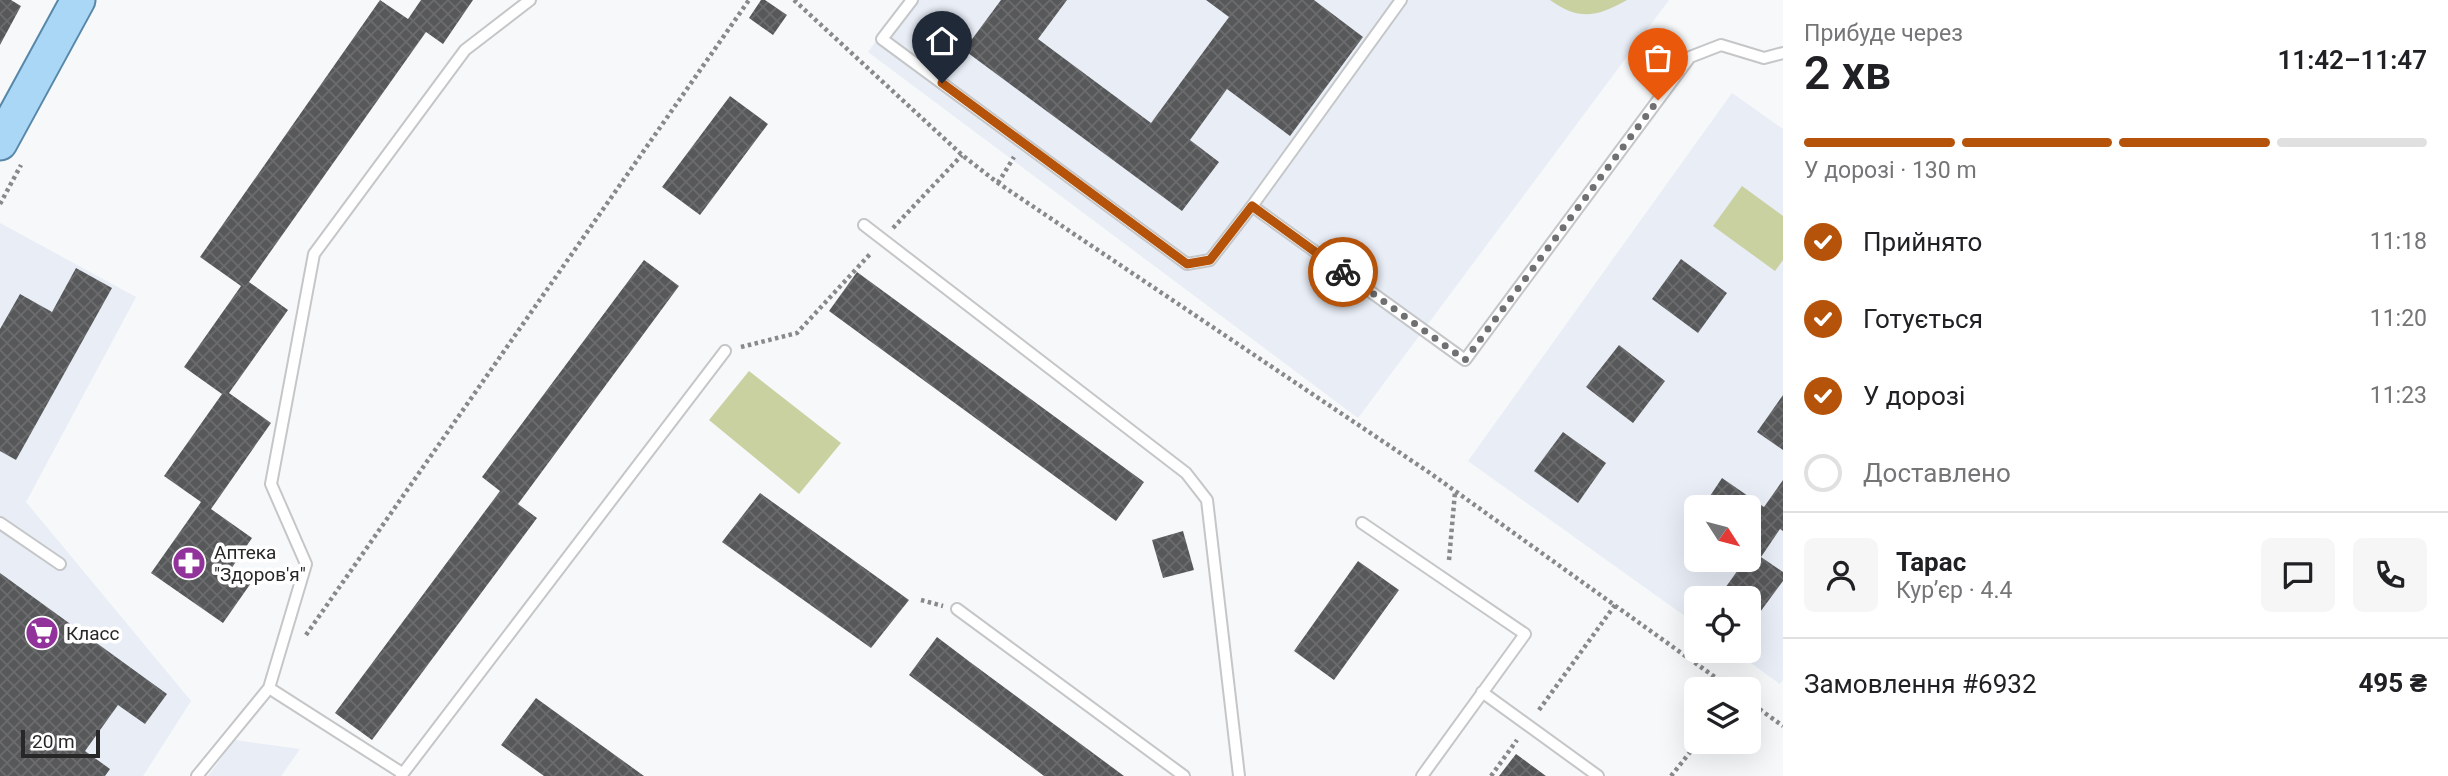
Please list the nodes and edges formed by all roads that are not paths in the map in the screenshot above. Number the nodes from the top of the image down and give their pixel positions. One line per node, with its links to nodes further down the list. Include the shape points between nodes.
1 (78, 0): 6 (main road)
2 (530, 0): 14 (lane, via 465,50 314,254 271,484 306,564)
3 (912, 0): 7 (lane, via 882,39 1187,264 1210,260)
4 (1401, 0): 7 (lane)
5 (1783, 53): 7 (lane, via 1764,58 1721,45 1690,57 1465,360)
6 (0, 143)
7 (1252, 206)
8 (864, 225): 19 (lane, via 1186,473 1206,499)
9 (725, 351): 16 (lane)
10 (0, 523): 12 (lane)
11 (1362, 523): 15 (lane, via 1525,634)
12 (60, 564)
13 (957, 609): 18 (lane)
14 (269, 688): 16 (lane); 17 (lane)
15 (1482, 692): 20 (lane); 21 (lane)
16 (402, 775)
17 (197, 776)
18 (1184, 776)
19 (1239, 776)
20 (1422, 776)
21 (1598, 776)

